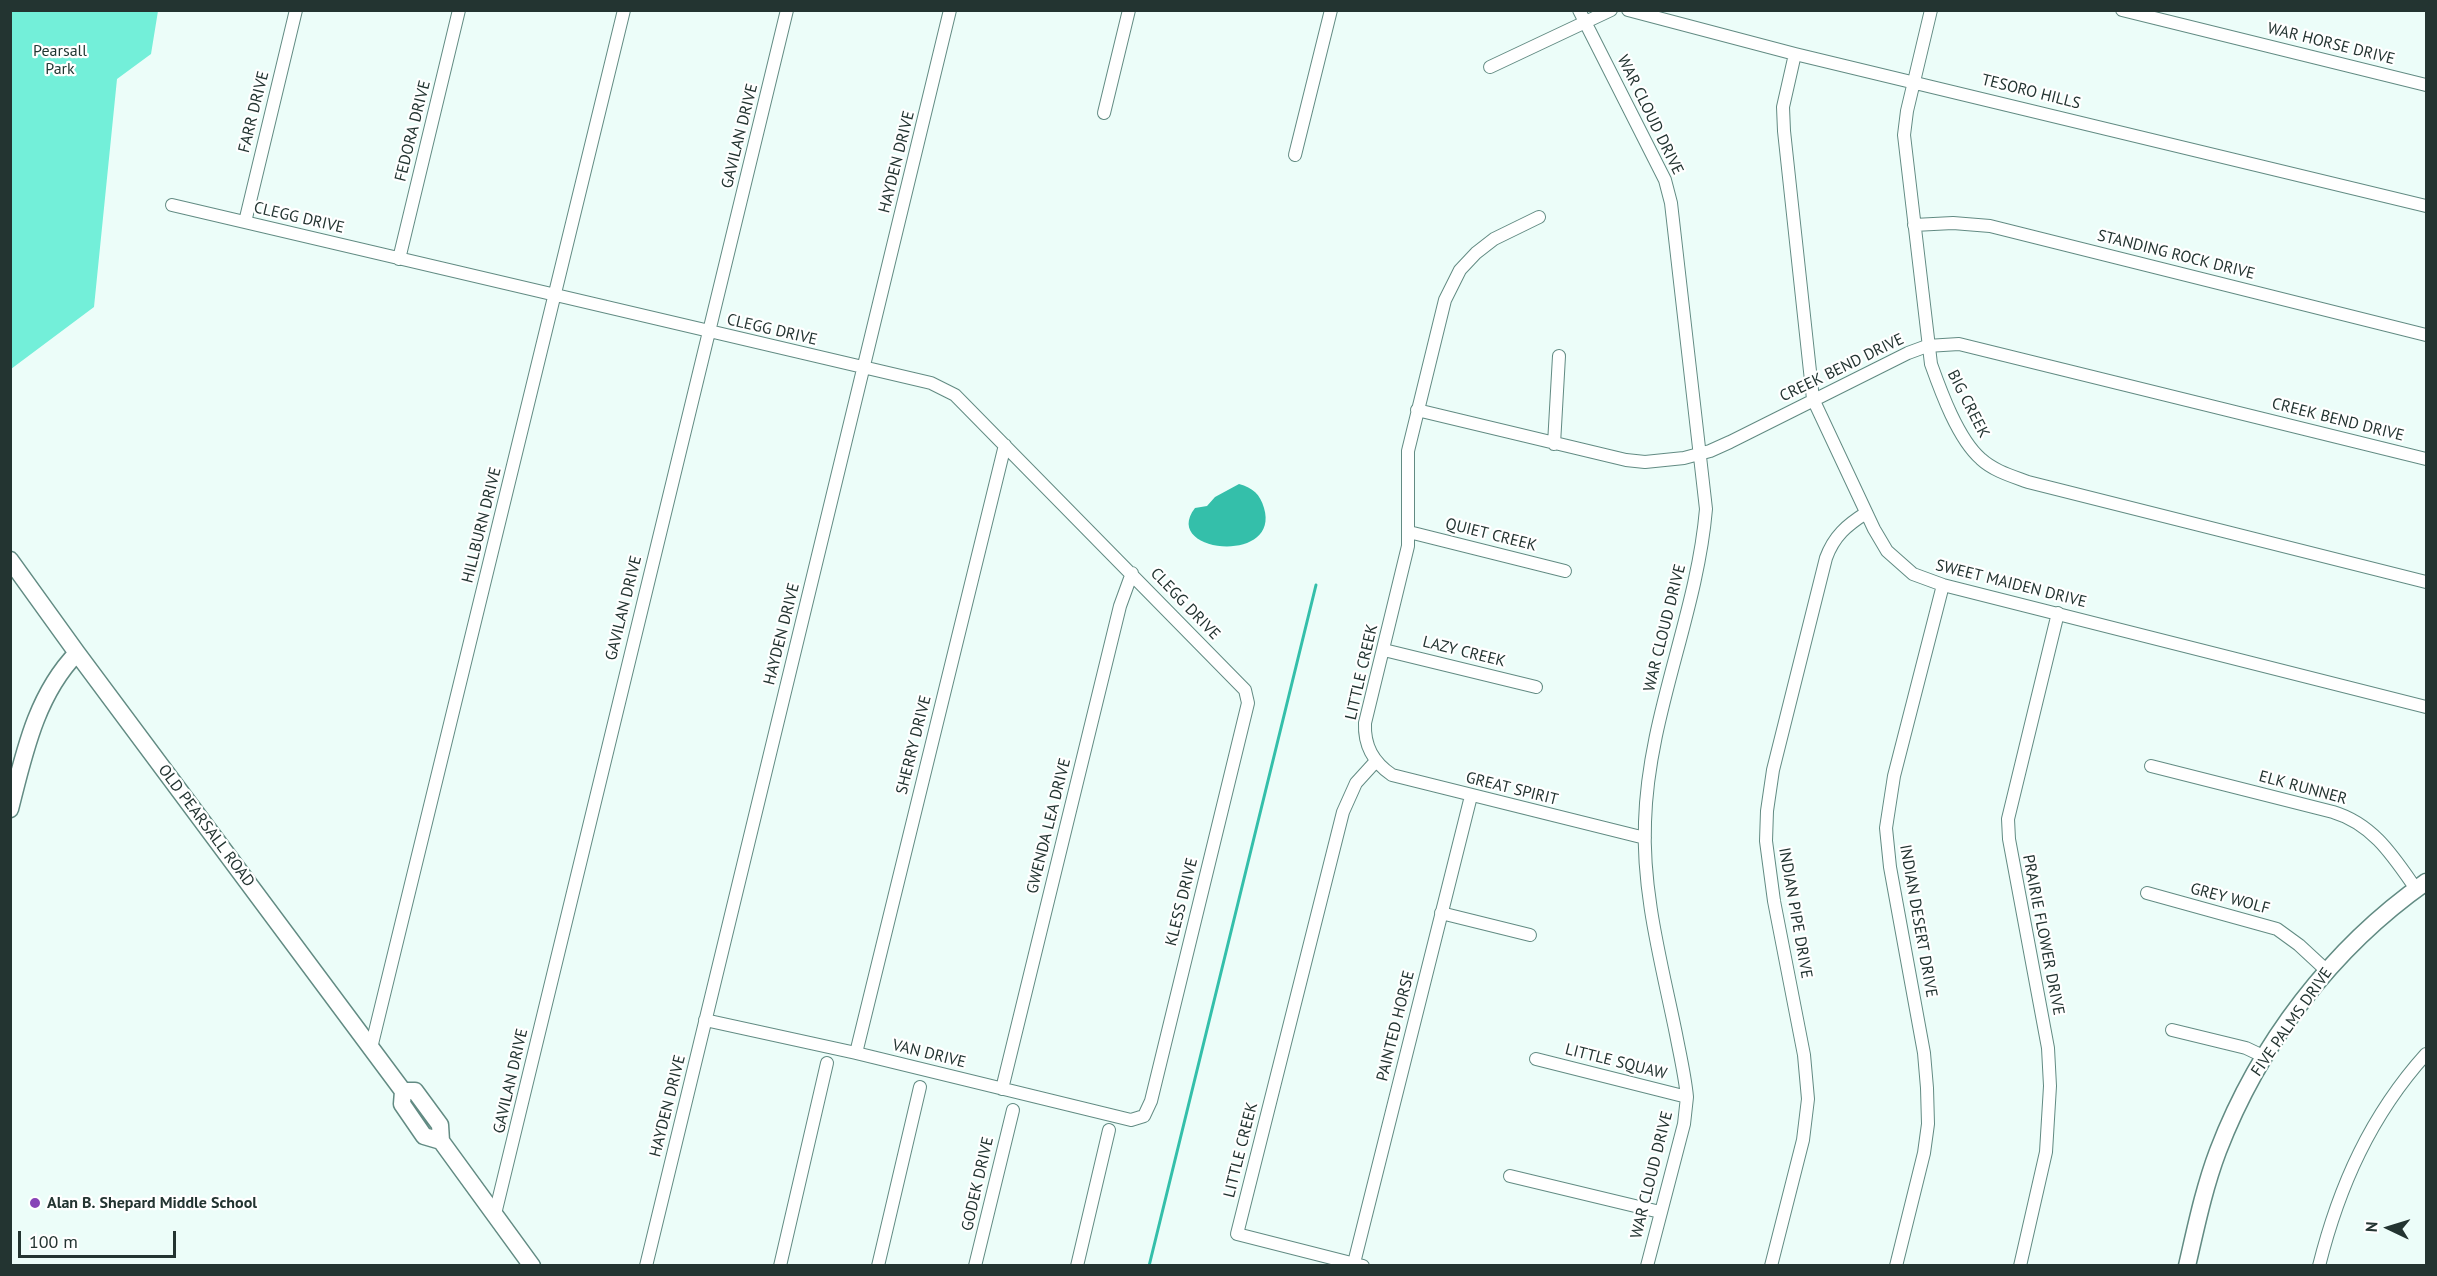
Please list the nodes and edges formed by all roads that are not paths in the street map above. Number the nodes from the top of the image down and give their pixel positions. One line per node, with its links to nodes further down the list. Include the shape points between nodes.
1 (296, 10): 22 (street, FARR DRIVE)
2 (459, 10): 24 (street, FEDORA DRIVE)
3 (624, 10): 25 (street, HILLBURN DRIVE)
4 (787, 10): 26 (street, GAVILAN DRIVE)
5 (950, 10): 30 (street, HAYDEN DRIVE)
6 (1129, 10): 17 (street)
7 (1332, 10): 18 (street)
8 (1611, 10): 12 (street)
9 (1628, 10): 13 (street, TESORO HILLS)
10 (1931, 10): 15 (street, BIG CREEK)
11 (2122, 10): 16 (street, WAR HORSE DRIVE)
12 (1582, 16): 14 (street); 35 (street, WAR CLOUD DRIVE, via 1665,180 1671,203)
13 (1796, 54): 15 (street, TESORO HILLS); 31 (street, SWEET MAIDEN DRIVE, via 1783,107 1784,131)
14 (1490, 67)
15 (1914, 81): 20 (street, TESORO HILLS); 23 (street, BIG CREEK, via 1904,135)
16 (2427, 85)
17 (1104, 113)
18 (1295, 155)
19 (172, 205): 22 (street, CLEGG DRIVE)
20 (2427, 206)
21 (1539, 217): 32 (street, LITTLE CREEK, via 1484,245 1454,279)
22 (245, 222): 24 (street, CLEGG DRIVE)
23 (1914, 225): 27 (street, STANDING ROCK DRIVE, via 1990,226); 28 (street, BIG CREEK)
24 (399, 259): 25 (street, CLEGG DRIVE)
25 (555, 295): 26 (street, CLEGG DRIVE); 62 (street, HILLBURN DRIVE)
26 (710, 332): 30 (street, CLEGG DRIVE); 76 (street, GAVILAN DRIVE)
27 (2427, 335)
28 (1927, 346): 31 (street, CREEK BEND DRIVE); 36 (street, CREEK BEND DRIVE, via 1969,346); 42 (street, BIG CREEK, via 1936,379 1964,437 1982,460 2006,474)
29 (1559, 356): 33 (street)
30 (864, 369): 34 (street, CLEGG DRIVE, via 931,383 950,392); 60 (street, HAYDEN DRIVE)
31 (1813, 399): 35 (street, CREEK BEND DRIVE); 37 (street, SWEET MAIDEN DRIVE)
32 (1417, 410): 33 (street, CREEK BEND DRIVE); 38 (street, LITTLE CREEK, via 1407,459)
33 (1554, 444): 35 (street, CREEK BEND DRIVE, via 1635,461)
34 (1005, 446): 41 (street, CLEGG DRIVE); 63 (street, SHERRY DRIVE)
35 (1699, 454): 54 (street, WAR CLOUD DRIVE, via 1706,509 1702,542 1651,751)
36 (2427, 459)
37 (1866, 513): 43 (street, SWEET MAIDEN DRIVE, via 1895,559 1913,574); 85 (street, INDIAN PIPE DRIVE, via 1842,530 1830,546 1769,789 1766,841 1804,1055 1808,1099 1803,1140)
38 (1409, 532): 40 (street, QUIET CREEK); 45 (street, LITTLE CREEK)
39 (10, 560): 46 (main road, OLD PEARSALL ROAD)
40 (1565, 571)
41 (1132, 573): 48 (street, CLEGG DRIVE); 69 (street, GWENDA LEA DRIVE, via 1120,606)
42 (2427, 582)
43 (1943, 585): 44 (street, SWEET MAIDEN DRIVE); 86 (street, INDIAN DESERT DRIVE, via 1894,776 1886,828 1924,1053 1928,1100 1924,1153)
44 (2058, 613): 49 (street, SWEET MAIDEN DRIVE); 87 (street, PRAIRIE FLOWER DRIVE, via 2008,819 2010,848 2048,1048 2050,1086 2046,1152)
45 (1384, 650): 47 (street, LAZY CREEK); 50 (street, LITTLE CREEK, via 1365,723 1366,744)
46 (77, 653): 53 (main road, via 62,668 35,720); 62 (main road, OLD PEARSALL ROAD)
47 (1536, 687)
48 (1247, 694): 72 (street, KLESS DRIVE, via 1248,703 1151,1101)
49 (2427, 706)
50 (1376, 761): 52 (street, GREAT SPIRIT, via 1392,775); 77 (street, LITTLE CREEK, via 1356,783 1343,812 1237,1234)
51 (2151, 766): 55 (street, ELK RUNNER, via 2351,818 2376,835)
52 (1471, 796): 54 (street, GREAT SPIRIT); 57 (street, PAINTED HORSE)
53 (10, 809)
54 (1645, 838): 70 (street, WAR CLOUD DRIVE, via 1652,916)
55 (2422, 885): 59 (main road, FIVE PALMS DRIVE, via 2380,918)
56 (2147, 893): 59 (street, GREY WOLF, via 2277,929)
57 (1441, 913): 58 (street); 77 (street, PAINTED HORSE)
58 (1530, 935)
59 (2326, 970): 65 (main road, FIVE PALMS DRIVE)
60 (705, 1020): 63 (street, VAN DRIVE); 79 (street, HAYDEN DRIVE)
61 (2172, 1030): 65 (street, via 2246,1048)
62 (371, 1048): 76 (main road, OLD PEARSALL ROAD, via 403,1091 415,1091 421,1099 440,1125 441,1141)
63 (856, 1053): 69 (street, VAN DRIVE)
64 (2427, 1054): 89 (street, via 2385,1105 2352,1166)
65 (2265, 1057): 88 (main road, FIVE PALMS DRIVE, via 2218,1151)
66 (1536, 1059): 70 (street, LITTLE SQUAW)
67 (828, 1063): 80 (street)
68 (920, 1087): 81 (street)
69 (1002, 1089): 72 (street, VAN DRIVE, via 1131,1120)
70 (1687, 1097): 75 (street, WAR CLOUD DRIVE, via 1684,1124)
71 (1012, 1110): 82 (street, GODEK DRIVE)
72 (1144, 1116)
73 (1110, 1130): 83 (street)
74 (1510, 1176): 75 (street)
75 (1660, 1212): 84 (street, WAR CLOUD DRIVE)
76 (495, 1214): 78 (main road, OLD PEARSALL ROAD)
77 (1358, 1264)
78 (532, 1266)
79 (646, 1266)
80 (780, 1266)
81 (878, 1266)
82 (975, 1266)
83 (1077, 1266)
84 (1647, 1266)
85 (1771, 1266)
86 (1896, 1266)
87 (2020, 1266)
88 (2187, 1266)
89 (2319, 1266)

